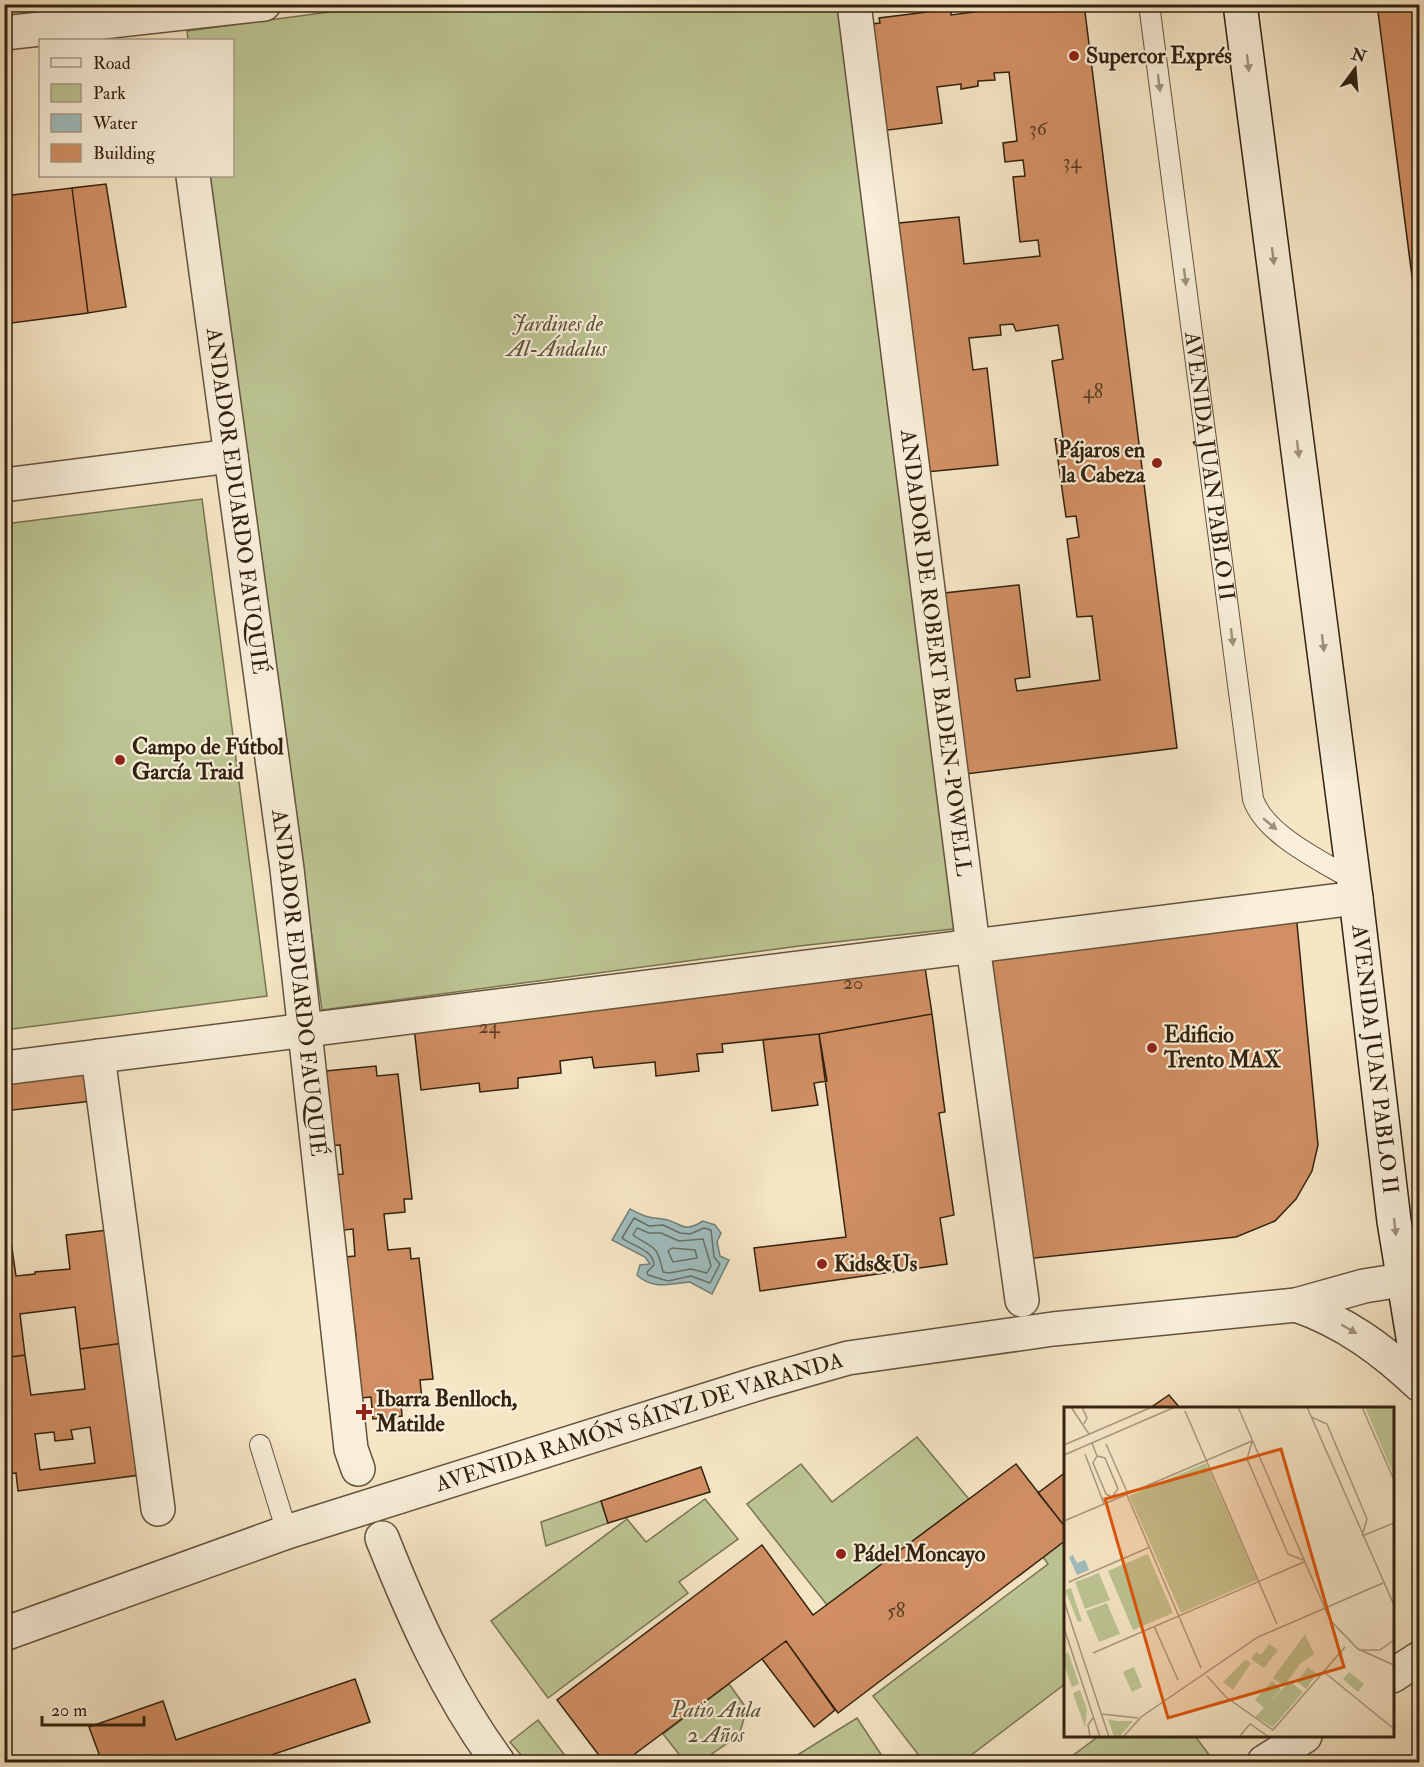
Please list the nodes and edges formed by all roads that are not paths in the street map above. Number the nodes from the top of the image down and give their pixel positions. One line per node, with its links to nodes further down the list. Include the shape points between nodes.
1 (264, 4): 5 (street)
2 (854, 4): 11 (street, ANDADOR DE ROBERT BADEN-POWELL)
3 (1149, 4): 10 (lane, AVENIDA JUAN PABLO II, one-way to 10, via 1253,799 1268,824)
4 (1240, 4): 10 (street, AVENIDA JUAN PABLO II, one-way to 10)
5 (179, 19): 6 (street)
6 (4, 33)
7 (194, 177): 8 (street, ANDADOR EDUARDO FAUQUIÉ)
8 (231, 456): 9 (street); 12 (street, ANDADOR EDUARDO FAUQUIÉ)
9 (4, 485)
10 (1354, 889): 11 (street); 15 (street, AVENIDA JUAN PABLO II, one-way to 15)
11 (974, 946): 12 (street); 16 (street, ANDADOR DE ROBERT BADEN-POWELL)
12 (306, 1030): 13 (street); 21 (street, ANDADOR EDUARDO FAUQUIÉ, via 351,1449)
13 (98, 1056): 14 (street); 22 (street)
14 (4, 1068)
15 (1411, 1278): 17 (street, AVENIDA RAMÓN SÁINZ DE VARANDA); 18 (street, AVENIDA JUAN PABLO II)
16 (1022, 1300)
17 (1296, 1305): 19 (street, AVENIDA RAMÓN SÁINZ DE VARANDA, one-way to 19, via 1321,1314 1375,1345); 23 (street, AVENIDA RAMÓN SÁINZ DE VARANDA, via 1053,1329 848,1358)
18 (1419, 1380)
19 (1419, 1385)
20 (260, 1445): 23 (lane)
21 (358, 1469)
22 (158, 1509)
23 (287, 1532): 25 (street, AVENIDA RAMÓN SÁINZ DE VARANDA)
24 (382, 1538): 29 (street, via 414,1618 480,1738)
25 (4, 1634)
26 (1419, 1658): 27 (street)
27 (1394, 1675)
28 (1303, 1737): 30 (street)
29 (498, 1762)
30 (1265, 1762)

